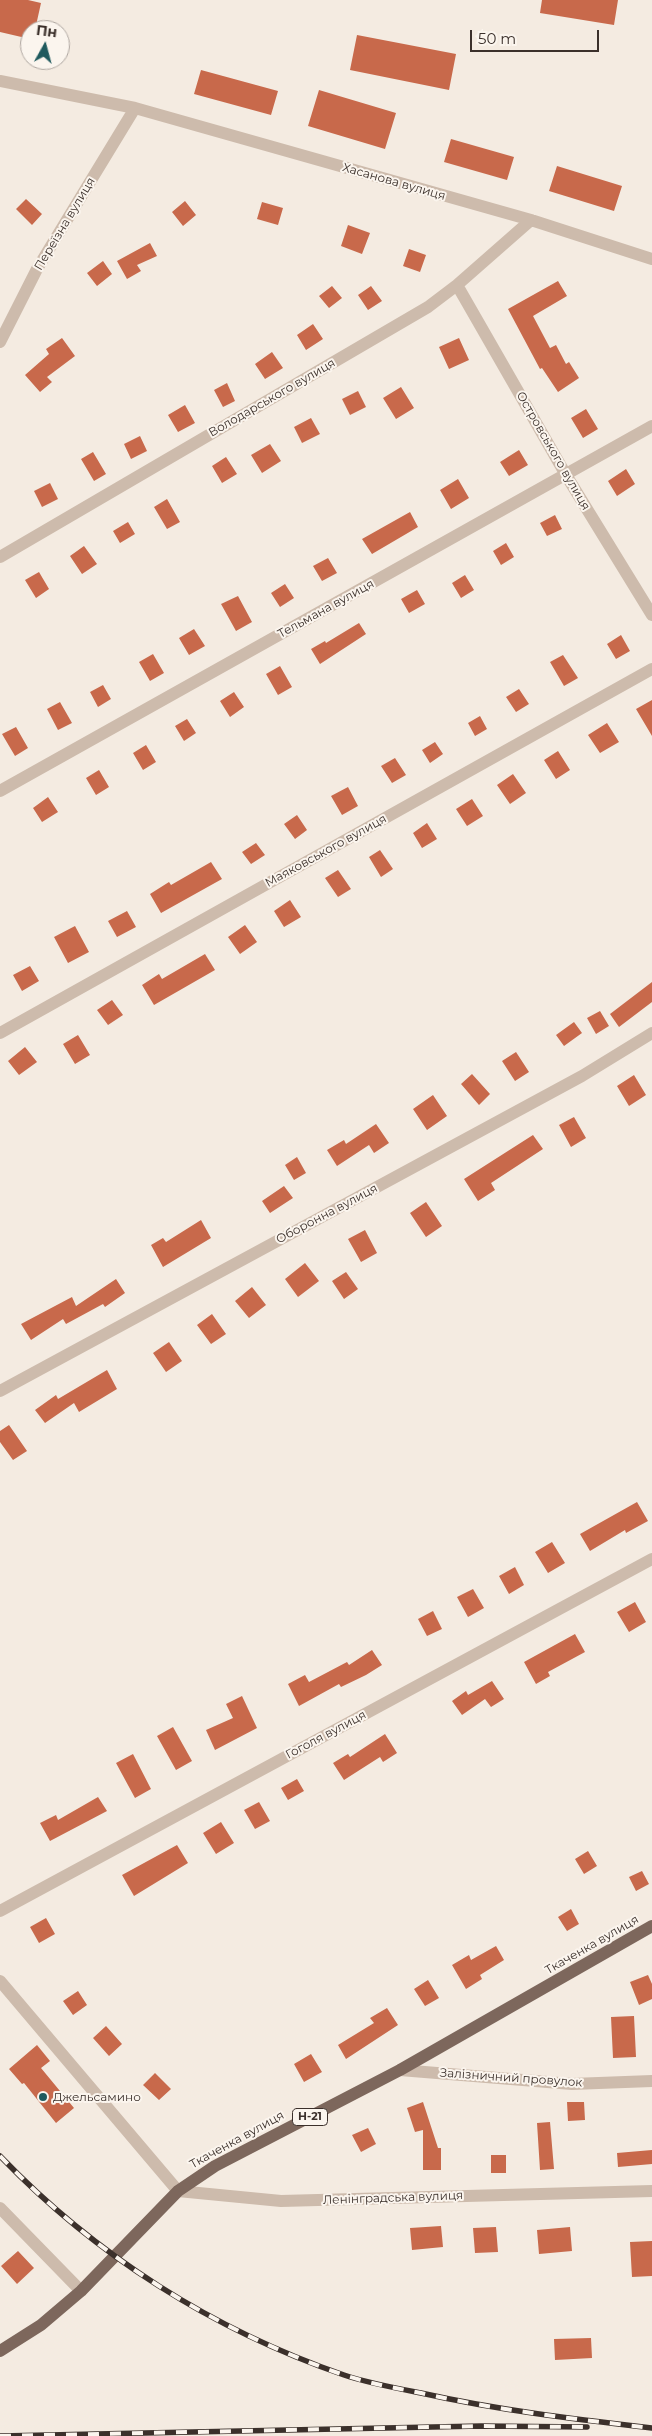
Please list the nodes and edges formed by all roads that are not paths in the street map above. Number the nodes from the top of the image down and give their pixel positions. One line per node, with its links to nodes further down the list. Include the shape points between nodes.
1 (0, 81): 2 (street, Хасанова вулиця)
2 (135, 108): 3 (street, Хасанова вулиця); 6 (street, Переїзна вулиця, via 37,269)
3 (531, 220): 4 (street, Хасанова вулиця); 5 (street, Володарського вулиця)
4 (652, 259)
5 (457, 285): 8 (street, Островського вулиця); 9 (street, Володарського вулиця, via 428,307)
6 (0, 342)
7 (652, 426): 8 (street, Тельмана вулиця)
8 (566, 475): 10 (street, Островського вулиця); 12 (street, Тельмана вулиця)
9 (0, 557)
10 (652, 615)
11 (652, 669): 13 (street, Маяковського вулиця)
12 (0, 791)
13 (0, 1033)
14 (652, 1033): 15 (street, Оборонна вулиця, via 582,1076)
15 (0, 1391)
16 (652, 1560): 17 (street, Гоголя вулиця)
17 (0, 1911)
18 (652, 1926): 20 (main road, Ткаченка вулиця / Н-21)
19 (0, 1981): 22 (street)
20 (400, 2070): 21 (street, Залізничний провулок, via 572,2084); 22 (main road, Ткаченка вулиця / Н-21, via 215,2166)
21 (652, 2081)
22 (178, 2191): 23 (street, Ленінградська вулиця, via 281,2201); 25 (main road, Ткаченка вулиця / Н-21)
23 (652, 2191)
24 (0, 2208): 25 (street)
25 (81, 2291): 26 (main road, Ткаченка вулиця / Н-21, via 41,2325)
26 (0, 2350)

